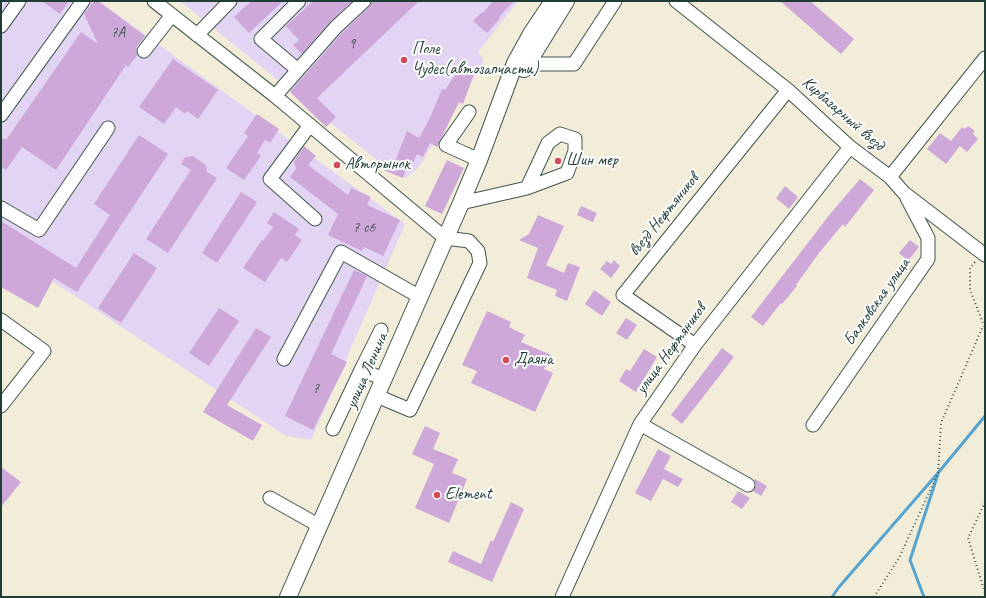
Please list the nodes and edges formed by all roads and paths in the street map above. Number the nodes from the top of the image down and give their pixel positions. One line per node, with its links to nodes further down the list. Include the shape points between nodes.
1 (19, 1): 12 (street)
2 (83, 1): 21 (street)
3 (154, 1): 11 (street)
4 (230, 1): 13 (street)
5 (299, 1): 17 (street, via 262,39)
6 (364, 1): 17 (street, via 336,27)
7 (553, 1): 25 (main road, улица Ленина, via 515,63)
8 (566, 1): 16 (main road, улица Ленина)
9 (615, 1): 16 (street, via 574,64)
10 (676, 1): 18 (street, Кирбазарный въезд)
11 (172, 15): 13 (street); 14 (street)
12 (1, 26)
13 (197, 35): 19 (street)
14 (144, 51)
15 (985, 58): 26 (street)
16 (526, 64): 25 (main road, улица Ленина)
17 (298, 70): 19 (street)
18 (788, 90): 24 (street, Кирбазарный въезд); 38 (street, въезд Нефтяников, via 623,295)
19 (275, 96): 22 (street)
20 (469, 112): 25 (street, via 446,144)
21 (1, 115)
22 (310, 125): 31 (street, via 270,179); 32 (street)
23 (108, 128): 30 (street, via 39,230)
24 (850, 147): 26 (street, Кирбазарный въезд); 38 (street, улица Нефтяников)
25 (479, 160): 29 (main road, улица Ленина)
26 (890, 177): 28 (street, Кирбазарный въезд)
27 (527, 188): 29 (street)
28 (904, 194): 33 (street, Кирбазарный въезд); 45 (street, Балковская улица, via 928,238 928,260)
29 (461, 203): 32 (main road, улица Ленина)
30 (1, 208)
31 (314, 219)
32 (445, 238): 34 (main road, улица Ленина); 42 (street, via 469,241 478,250 480,263 410,410)
33 (984, 254): 36 (path, via 970,268 970,290)
34 (420, 298): 39 (street, via 341,252); 41 (main road, улица Ленина)
35 (1, 320): 43 (street, via 44,351)
36 (984, 327): 54 (path, via 941,423 938,473 899,558)
37 (381, 330): 40 (street)
38 (695, 345): 44 (street, улица Нефтяников)
39 (284, 360)
40 (361, 370): 41 (street); 46 (street)
41 (384, 379): 42 (main road, улица Ленина)
42 (377, 396): 50 (main road, улица Ленина)
43 (1, 406)
44 (640, 424): 47 (street); 53 (street, улица Нефтяников)
45 (814, 425)
46 (333, 429)
47 (748, 485)
48 (270, 498): 50 (street)
49 (985, 502): 51 (path, via 968,538)
50 (318, 526): 52 (main road, улица Ленина)
51 (985, 593)
52 (288, 597)
53 (562, 597)
54 (874, 597)

